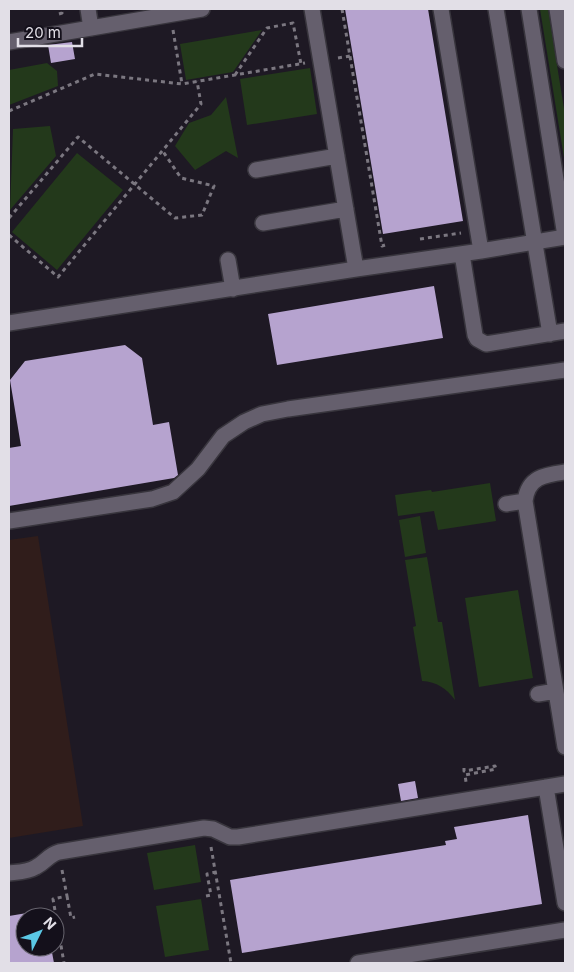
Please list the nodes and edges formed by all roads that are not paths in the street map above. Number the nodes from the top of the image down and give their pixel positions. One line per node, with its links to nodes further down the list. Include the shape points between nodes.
1 (88, 9): 8 (street)
2 (202, 9): 8 (street)
3 (312, 9): 11 (street)
4 (441, 9): 17 (street)
5 (496, 9): 16 (street)
6 (529, 9): 15 (street)
7 (557, 9): 10 (street)
8 (92, 28): 9 (street)
9 (9, 42)
10 (565, 61)
11 (337, 156): 12 (street); 13 (street)
12 (256, 170)
13 (346, 209): 14 (street); 20 (street)
14 (264, 223)
15 (565, 237): 16 (street)
16 (535, 242): 17 (street); 23 (street)
17 (482, 251): 18 (street)
18 (462, 254): 20 (street); 23 (street, via 477,339 486,344)
19 (228, 260): 21 (street)
20 (356, 270): 21 (street)
21 (233, 289): 22 (street)
22 (9, 323)
23 (558, 332)
24 (565, 370): 28 (street, via 262,414 223,436 198,469 173,492)
25 (565, 472): 26 (street, via 543,476 533,482 526,491)
26 (525, 501): 27 (street); 29 (street)
27 (506, 504)
28 (9, 521)
29 (556, 691): 30 (street); 31 (street)
30 (538, 694)
31 (565, 747)
32 (565, 784): 33 (street)
33 (546, 787): 34 (street, via 238,837 204,828 131,847 60,852 50,855 30,870); 35 (street)
34 (9, 873)
35 (565, 902)
36 (565, 930): 37 (street)
37 (358, 963)

